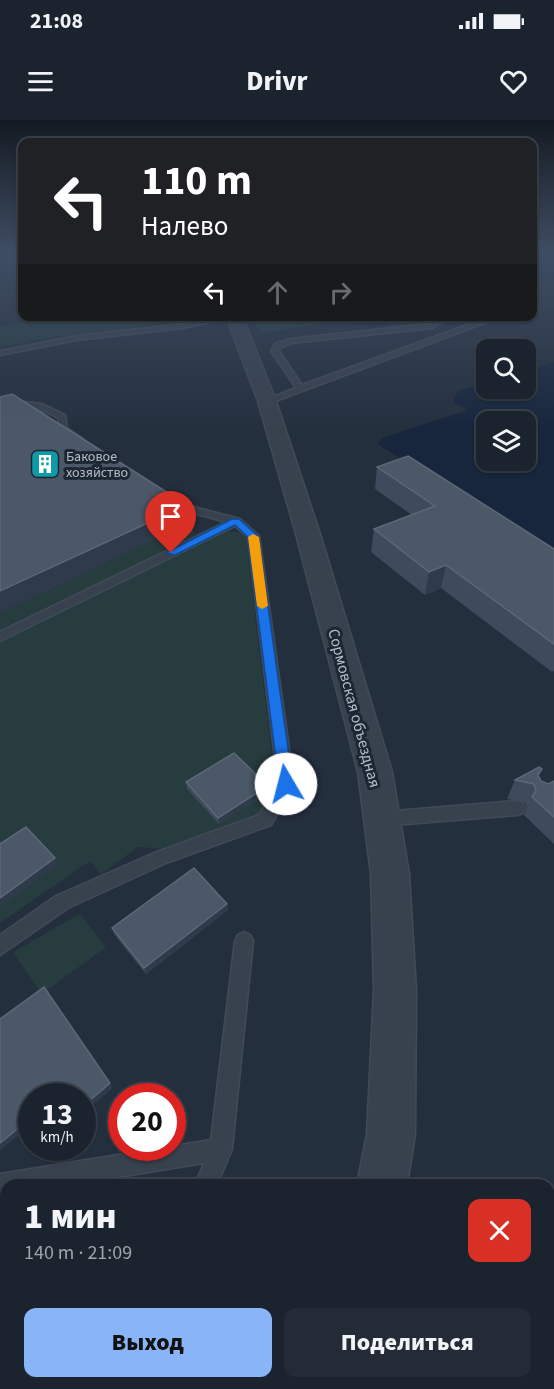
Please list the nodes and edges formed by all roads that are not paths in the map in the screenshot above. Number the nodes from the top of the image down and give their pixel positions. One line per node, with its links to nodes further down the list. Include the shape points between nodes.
1 (208, 321): 5 (lane)
2 (236, 321): 7 (street, Сормовская объездная)
3 (440, 321): 6 (lane, via 432,326 290,341 278,346 275,351)
4 (486, 321): 6 (lane)
5 (0, 352)
6 (300, 388): 7 (lane)
7 (267, 401): 14 (street, Сормовская объездная, via 375,772)
8 (0, 409): 9 (lane, via 24,404 46,406 62,417 63,429)
9 (92, 447)
10 (158, 490): 11 (lane, via 186,508)
11 (236, 521): 12 (lane); 16 (lane, via 253,536 286,784 265,820 160,858 62,902)
12 (0, 637)
13 (517, 808): 14 (lane)
14 (382, 819): 20 (street, Сормовская объездная, via 390,874 395,990 391,1134)
15 (244, 941): 17 (lane)
16 (0, 946)
17 (220, 1149): 18 (lane); 19 (lane)
18 (37, 1179)
19 (208, 1179)
20 (383, 1179)

